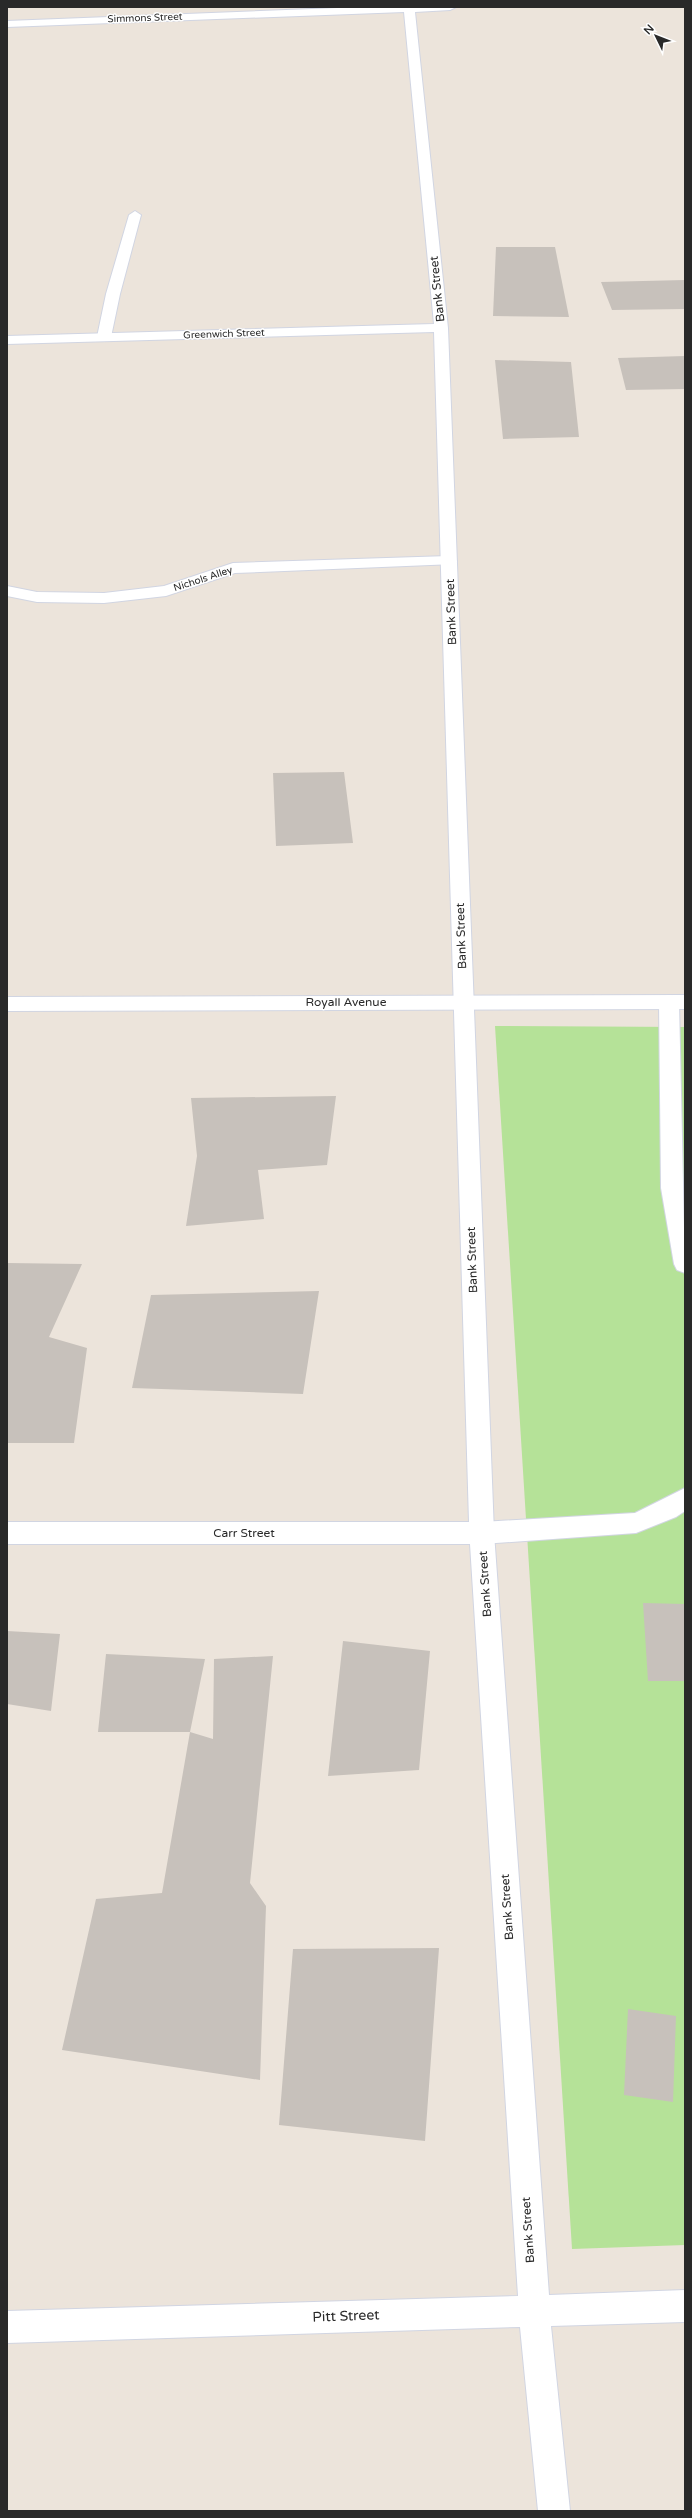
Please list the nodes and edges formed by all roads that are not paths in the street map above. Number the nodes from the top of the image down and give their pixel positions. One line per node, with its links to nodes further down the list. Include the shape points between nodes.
1 (450, 7): 2 (street, Simmons Street)
2 (409, 8): 3 (street, Simmons Street); 5 (street, Bank Street)
3 (7, 24)
4 (135, 215): 6 (street)
5 (441, 328): 6 (street, Greenwich Street); 8 (street, Bank Street)
6 (104, 337): 7 (street, Greenwich Street)
7 (7, 340)
8 (449, 561): 9 (street, Nichols Alley, via 233,568 166,591 104,598 37,597); 10 (street, Bank Street)
9 (7, 591)
10 (463, 1002): 11 (street, Royall Avenue); 12 (street, Royall Avenue); 16 (street, Bank Street)
11 (677, 1002): 13 (street, via 672,1188)
12 (7, 1004)
13 (685, 1264)
14 (685, 1498): 16 (street, Carr Street, via 667,1510 636,1523)
15 (7, 1532): 16 (street, Carr Street)
16 (482, 1533): 18 (street, Bank Street)
17 (685, 2306): 18 (street, Pitt Street)
18 (534, 2309): 19 (street, Pitt Street); 20 (street, Bank Street)
19 (7, 2327)
20 (554, 2511)

